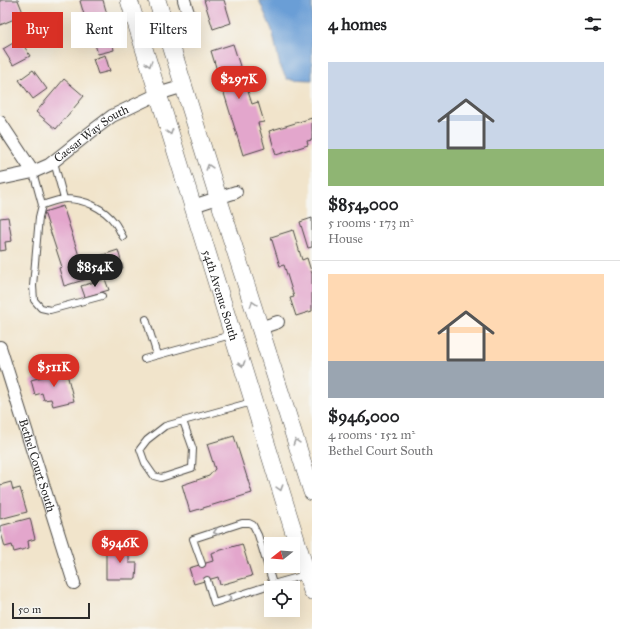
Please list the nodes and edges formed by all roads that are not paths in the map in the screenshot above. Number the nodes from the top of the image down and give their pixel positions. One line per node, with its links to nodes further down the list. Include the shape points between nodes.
1 (129, 0): 6 (main road, 54th Avenue South, one-way to 6)
2 (157, 0): 5 (main road)
3 (184, 0): 4 (street)
4 (188, 12)
5 (184, 86): 6 (street, Caesar Way South); 12 (main road, one-way to 5)
6 (158, 94): 8 (street, Caesar Way South, via 112,116); 15 (main road, 54th Avenue South, one-way to 15)
7 (0, 122): 9 (street)
8 (54, 162): 9 (street, Caesar Way South); 13 (lane)
9 (33, 172): 10 (street, Caesar Way South); 14 (lane)
10 (0, 179)
11 (236, 192): 12 (street)
12 (218, 197): 15 (street); 20 (main road, one-way to 12)
13 (64, 199): 14 (lane); 16 (lane, via 78,200 106,213)
14 (42, 205): 17 (lane, via 33,286 34,300 42,308 50,310)
15 (192, 206): 21 (main road, 54th Avenue South)
16 (122, 237)
17 (102, 296)
18 (146, 319): 23 (lane)
19 (278, 322): 20 (street)
20 (260, 328): 27 (main road, one-way to 20)
21 (232, 334): 23 (lane); 25 (main road, 54th Avenue South, one-way to 25)
22 (0, 347): 31 (street, Bethel Court South)
23 (157, 355): 24 (lane)
24 (144, 359)
25 (254, 402): 26 (lane); 33 (main road, 54th Avenue South, one-way to 33)
26 (183, 421): 26 (lane, via 165,426 140,449 145,463 154,476 161,478 192,468 193,449)
27 (312, 492)
28 (202, 564): 30 (lane, one-way to 28, via 258,535 249,523 193,539)
29 (207, 580): 34 (lane, one-way to 34, via 214,603)
30 (272, 581)
31 (74, 583)
32 (300, 583): 33 (lane)
33 (310, 583)
34 (264, 587)

